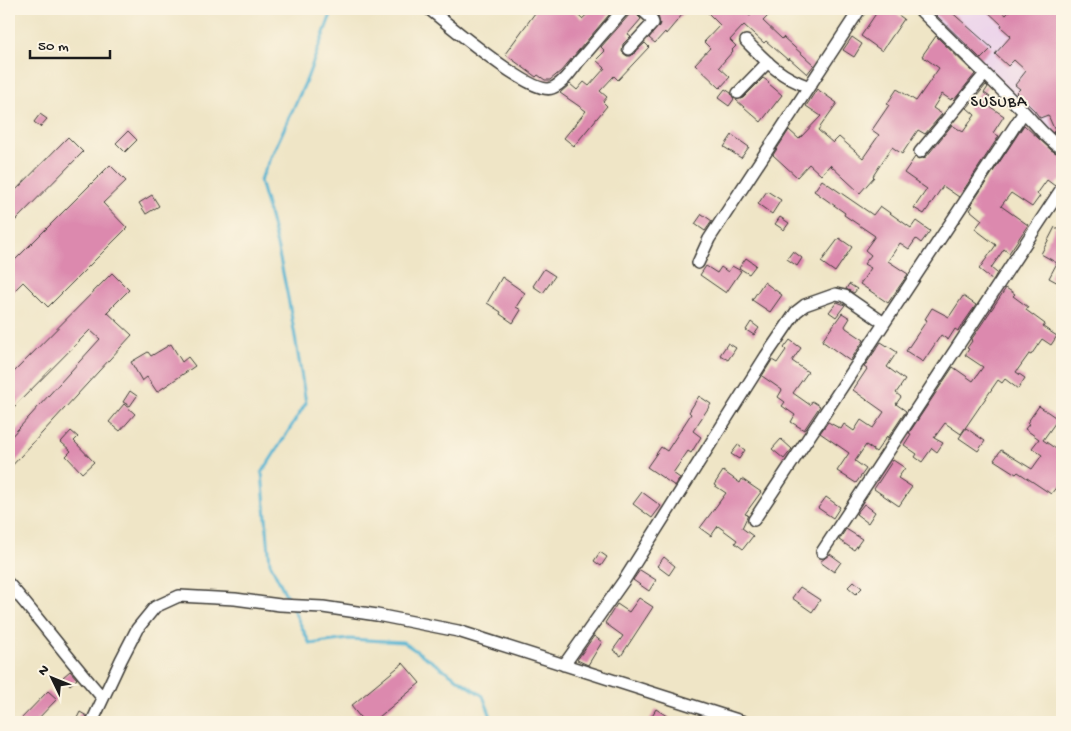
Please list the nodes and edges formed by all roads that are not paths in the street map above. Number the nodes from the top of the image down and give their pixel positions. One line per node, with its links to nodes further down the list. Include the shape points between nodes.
1 (429, 9): 2 (street, via 504,68 549,90 566,76)
2 (624, 9)
3 (641, 9): 7 (street, via 653,24)
4 (860, 9): 10 (street)
5 (919, 9): 9 (street)
6 (746, 41): 8 (street)
7 (629, 49)
8 (768, 62): 10 (street, via 791,80); 11 (street)
9 (985, 74): 12 (street); 14 (street)
10 (808, 86): 16 (street, via 709,239)
11 (738, 93)
12 (1024, 112): 13 (street, via 1039,131); 17 (street)
13 (1062, 149)
14 (920, 152)
15 (1062, 188): 19 (street)
16 (698, 263)
17 (884, 323): 18 (street); 21 (street, via 845,296 836,294 796,312 624,579)
18 (754, 520)
19 (822, 552)
20 (9, 584): 22 (street)
21 (564, 664): 22 (street, via 458,631 377,614 179,596 154,608 137,629); 24 (street)
22 (102, 697): 23 (street)
23 (92, 722)
24 (744, 722)

